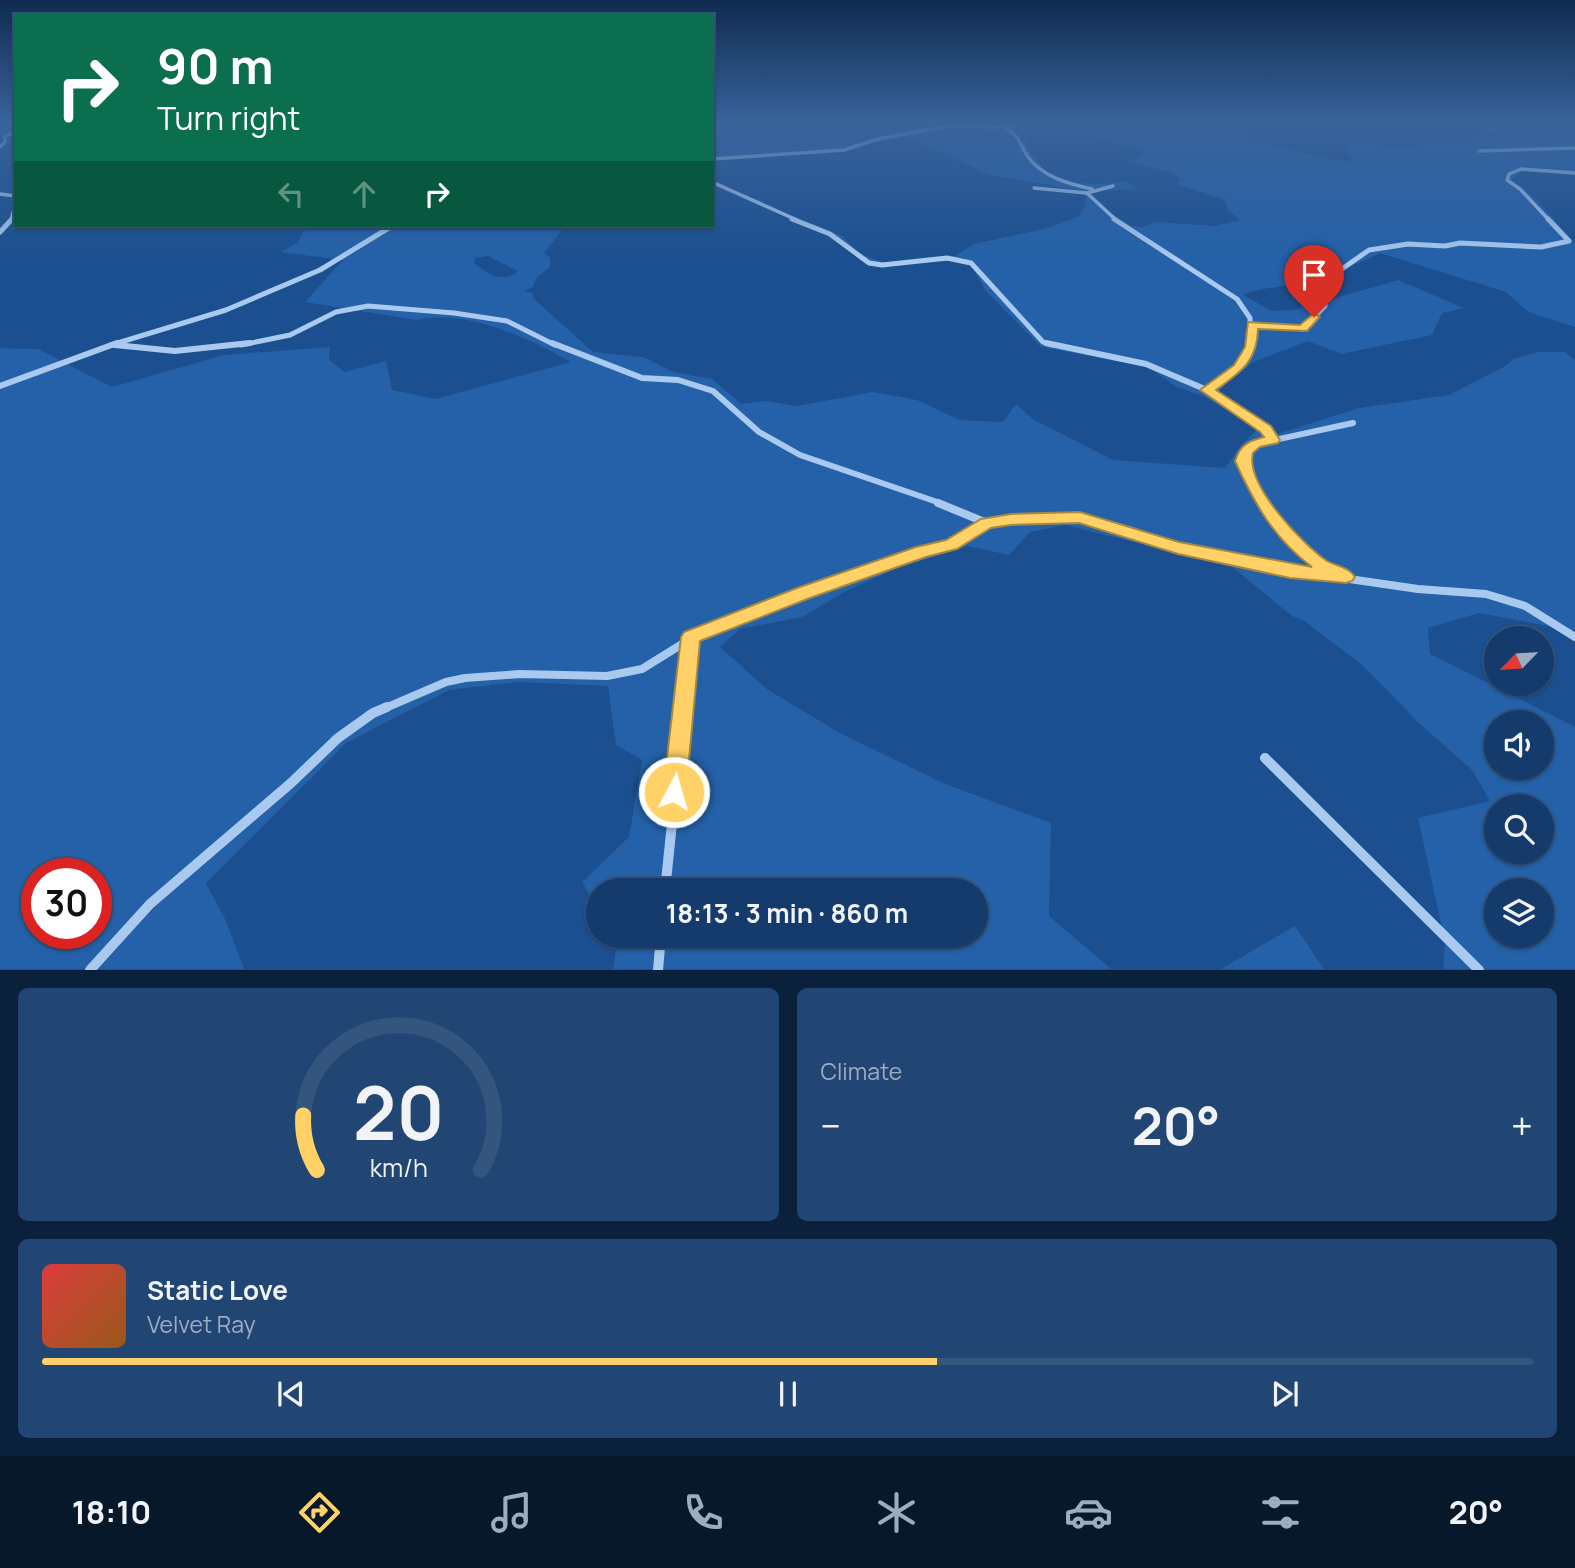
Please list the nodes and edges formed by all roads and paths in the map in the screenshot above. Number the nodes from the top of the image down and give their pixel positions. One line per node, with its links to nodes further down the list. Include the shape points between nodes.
1 (1037, 167): 6 (street, via 1065,184)
2 (1575, 173): 10 (street, via 1521,169 1507,180 1569,242 1542,247 1408,244 1369,250 1322,283 1325,306 1303,328)
3 (714, 183): 13 (street, via 830,234 869,263 947,258 971,263 1043,342 1148,365 1184,385)
4 (1113, 186): 6 (street)
5 (1034, 188): 6 (street)
6 (1089, 191): 10 (street, via 1099,207 1239,302)
7 (14, 215): 9 (street)
8 (389, 228): 11 (street, via 296,281 226,310)
9 (0, 232)
10 (1252, 324): 13 (street, via 1251,347 1239,368)
11 (115, 345): 12 (street); 16 (street, via 175,351 235,346 290,335 337,312 368,306 507,321 621,371 713,391 759,432 800,456)
12 (0, 386)
13 (1206, 390): 15 (street, via 1266,429)
14 (1353, 423): 15 (street)
15 (1273, 440): 17 (street, via 1246,451 1243,461 1259,498 1276,524 1304,552)
16 (987, 523): 17 (street, via 1080,517 1178,548 1279,569); 18 (street, via 951,545 922,551)
17 (1346, 577): 19 (street, via 1486,594 1525,606)
18 (691, 637): 21 (street); 23 (street, via 642,669 607,676 465,678 373,713 338,738 150,904)
19 (1575, 637)
20 (1265, 758): 25 (street)
21 (665, 878)
22 (660, 948): 24 (street)
23 (90, 970)
24 (658, 970)
25 (1479, 970)

